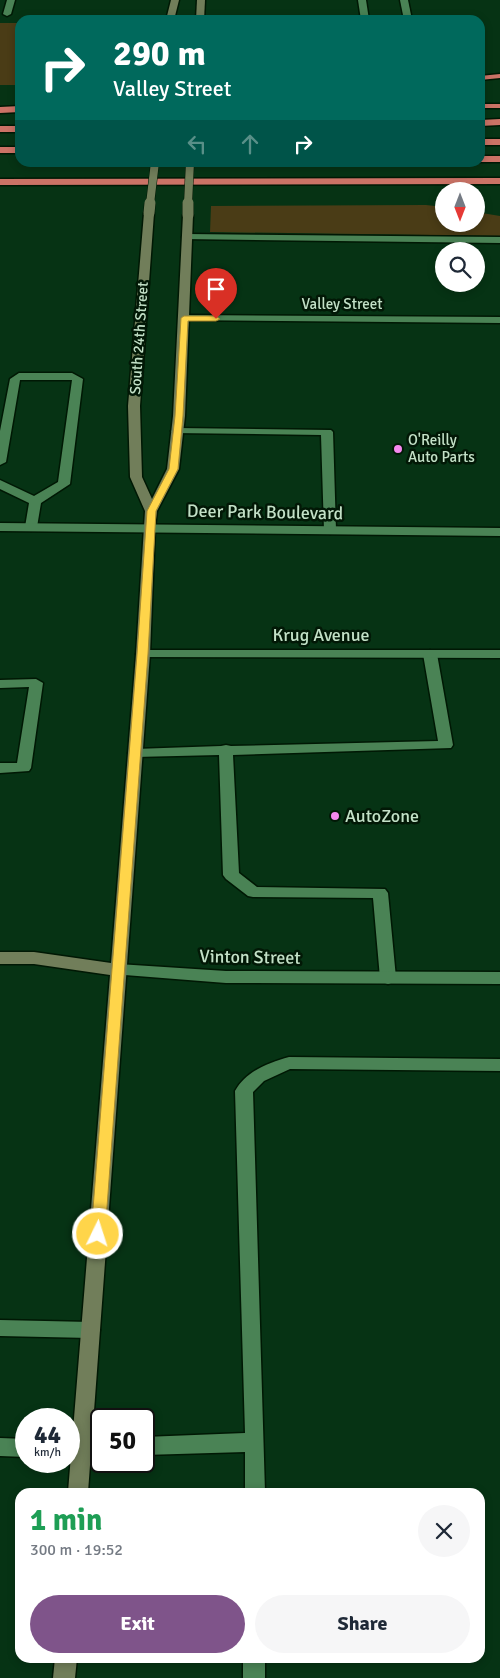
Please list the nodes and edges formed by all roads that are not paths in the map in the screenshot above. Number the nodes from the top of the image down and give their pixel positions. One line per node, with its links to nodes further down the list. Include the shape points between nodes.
1 (11, 0): 6 (street)
2 (175, 0): 7 (main road)
3 (201, 0): 8 (main road)
4 (362, 0): 9 (street)
5 (404, 0): 10 (street)
6 (6, 14)
7 (171, 15)
8 (200, 15)
9 (364, 15)
10 (407, 15)
11 (500, 76): 12 (highway)
12 (485, 78)
13 (485, 106): 14 (highway)
14 (500, 106)
15 (15, 109): 16 (highway)
16 (0, 110)
17 (500, 122): 18 (highway)
18 (485, 123)
19 (15, 129): 20 (highway)
20 (0, 130)
21 (485, 142): 22 (highway)
22 (500, 142)
23 (0, 150): 24 (highway)
24 (15, 150)
25 (500, 159): 26 (highway)
26 (485, 160)
27 (154, 167): 40 (main road, South 24th Street, bridge, via 134,406 136,477)
28 (190, 167): 31 (main road, bridge)
29 (500, 181): 30 (highway)
30 (0, 182)
31 (187, 237): 32 (street); 33 (main road)
32 (500, 240)
33 (184, 318): 34 (street, Valley Street); 36 (main road)
34 (500, 320)
35 (5, 409): 37 (street); 39 (street, via 15,379 19,376 72,376 78,379 64,484)
36 (177, 431): 40 (main road, via 173,469); 44 (street, via 327,432)
37 (0, 462)
38 (0, 484): 39 (street)
39 (36, 501): 42 (street)
40 (151, 511): 43 (main road)
41 (0, 526): 42 (street, Deer Park Boulevard)
42 (31, 527): 43 (street, Deer Park Boulevard)
43 (149, 528): 44 (street, Deer Park Boulevard); 46 (main road)
44 (330, 530): 45 (street, Deer Park Boulevard)
45 (500, 532)
46 (142, 654): 47 (street, Krug Avenue); 51 (main road)
47 (430, 654): 48 (street, Krug Avenue); 50 (street, via 446,745)
48 (500, 654)
49 (0, 684): 52 (street, via 36,683 24,768)
50 (226, 749): 51 (street); 55 (street, via 231,875 253,892 380,893)
51 (135, 753): 54 (main road)
52 (0, 768)
53 (0, 958): 54 (main road, Vinton Street, via 42,959)
54 (118, 970): 55 (street, Vinton Street, via 226,977); 59 (main road)
55 (388, 978): 56 (street, Vinton Street)
56 (500, 978)
57 (500, 1065): 60 (street, via 290,1063 249,1082 244,1091)
58 (0, 1328): 59 (street)
59 (90, 1330): 64 (main road)
60 (255, 1442): 61 (street); 66 (street)
61 (155, 1446)
62 (0, 1447): 63 (street)
63 (15, 1448)
64 (84, 1448): 65 (main road)
65 (79, 1488)
66 (255, 1488)
67 (66, 1663): 69 (main road)
68 (254, 1663): 70 (street)
69 (64, 1678)
70 (254, 1678)

